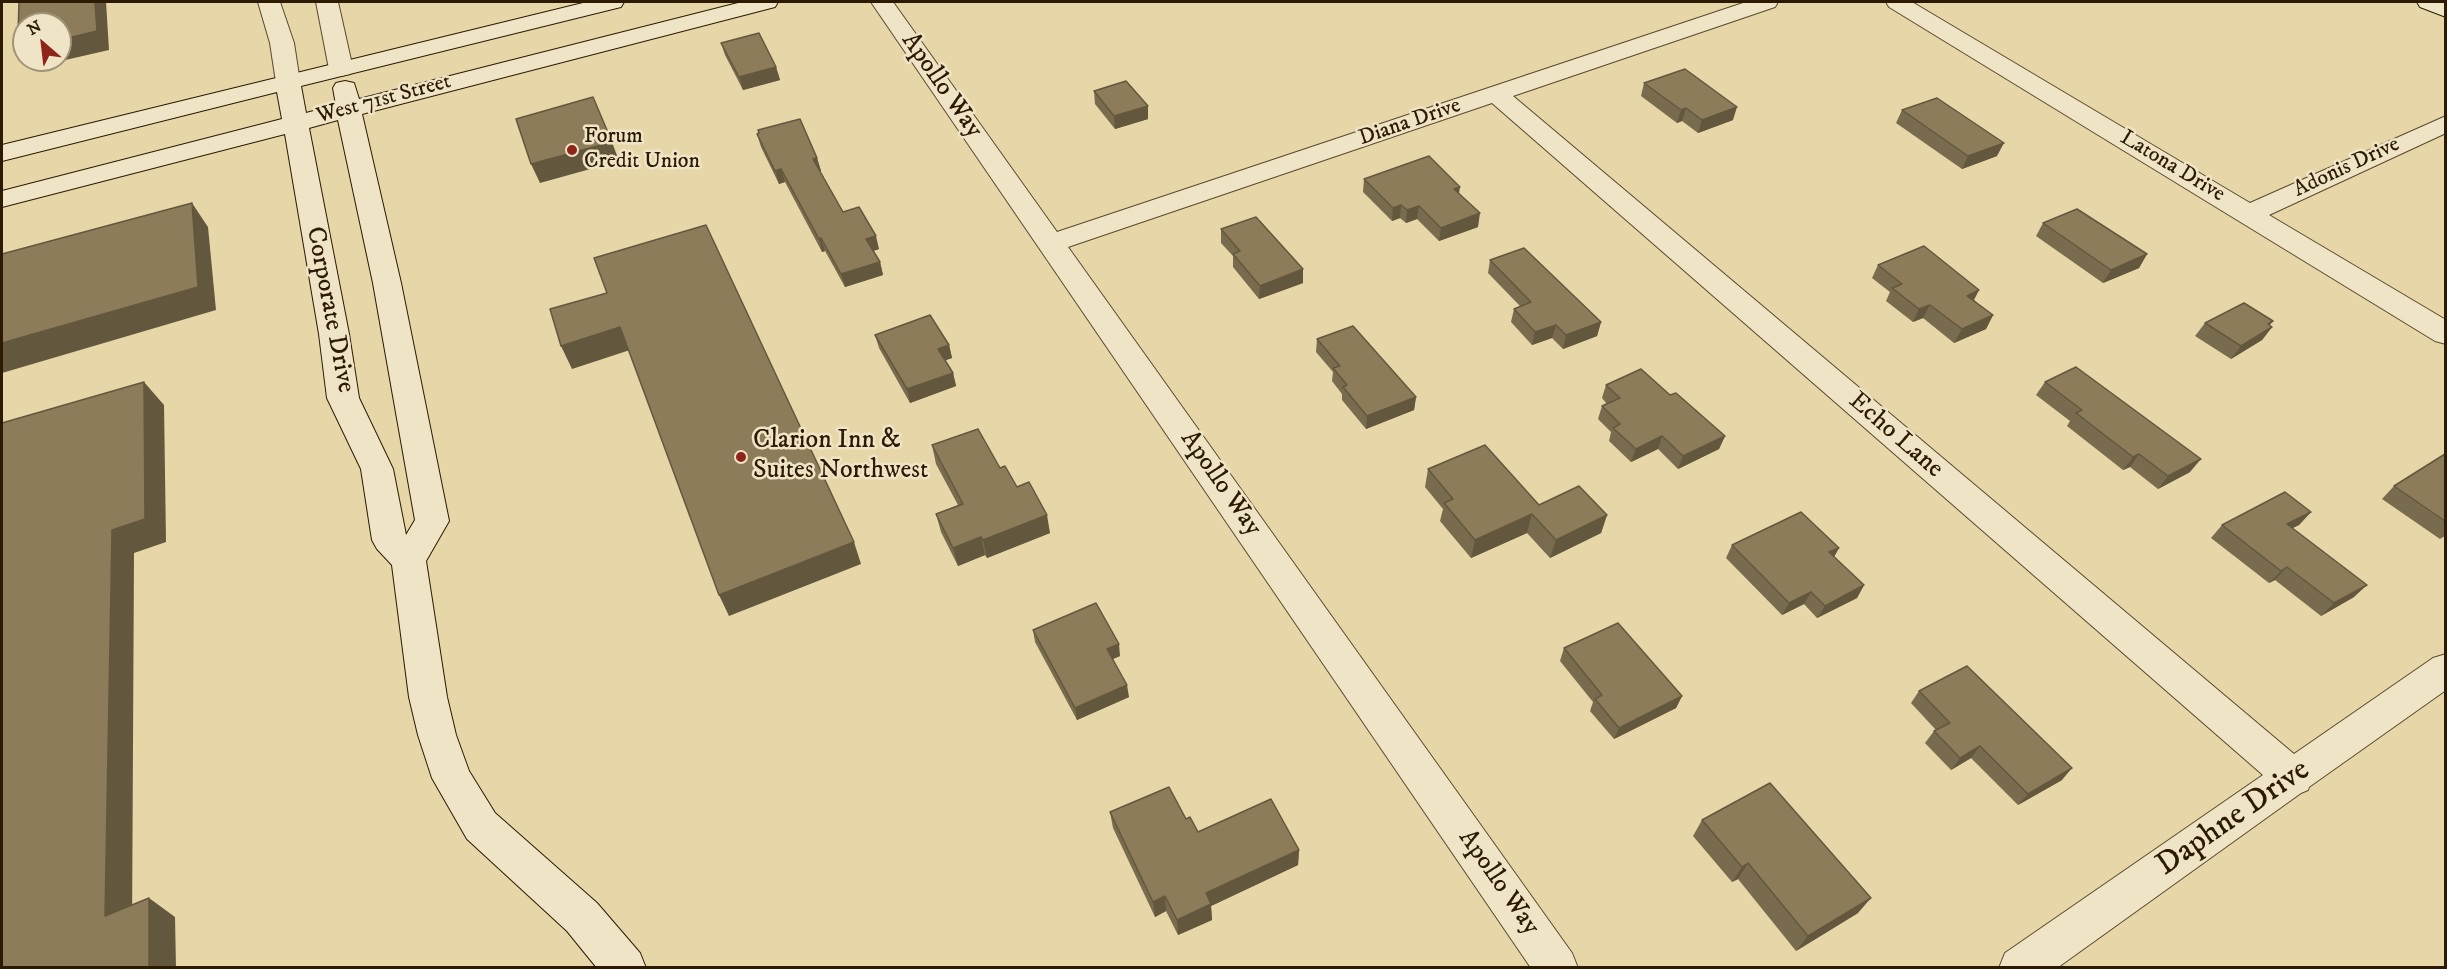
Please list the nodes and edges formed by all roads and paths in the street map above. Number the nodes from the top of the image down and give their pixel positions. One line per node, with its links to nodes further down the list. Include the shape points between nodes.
1 (269, 2): 12 (street, Corporate Drive, via 282,43)
2 (327, 2): 11 (street)
3 (613, 2): 11 (street, West 71st Street)
4 (685, 2): 14 (street, via 435,70)
5 (767, 2): 14 (street, West 71st Street)
6 (882, 2): 20 (street, Apollo Way)
7 (1767, 2): 13 (street, Diana Drive)
8 (1897, 2): 19 (street, Latona Drive)
9 (2428, 2): 10 (street)
10 (2445, 10)
11 (341, 69): 12 (street, West 71st Street); 14 (street)
12 (288, 82): 15 (street, Corporate Drive); 17 (street, West 71st Street)
13 (1496, 94): 20 (street, Diana Drive); 24 (street, Echo Lane)
14 (347, 104): 15 (street, West 71st Street); 22 (street, via 389,294 432,521)
15 (296, 123): 18 (street, West 71st Street); 22 (street, Corporate Drive, via 343,398 377,469 389,540)
16 (2445, 123): 19 (street, Adonis Drive)
17 (2, 153)
18 (2, 199)
19 (2249, 214): 21 (street, Latona Drive)
20 (1052, 243): 26 (street, Apollo Way)
21 (2445, 334)
22 (409, 560): 25 (street, via 428,697 452,778 481,826 582,917)
23 (2445, 669): 24 (street, Daphne Drive)
24 (2294, 778): 27 (street, Daphne Drive)
25 (625, 968)
26 (1557, 968)
27 (2020, 968)

